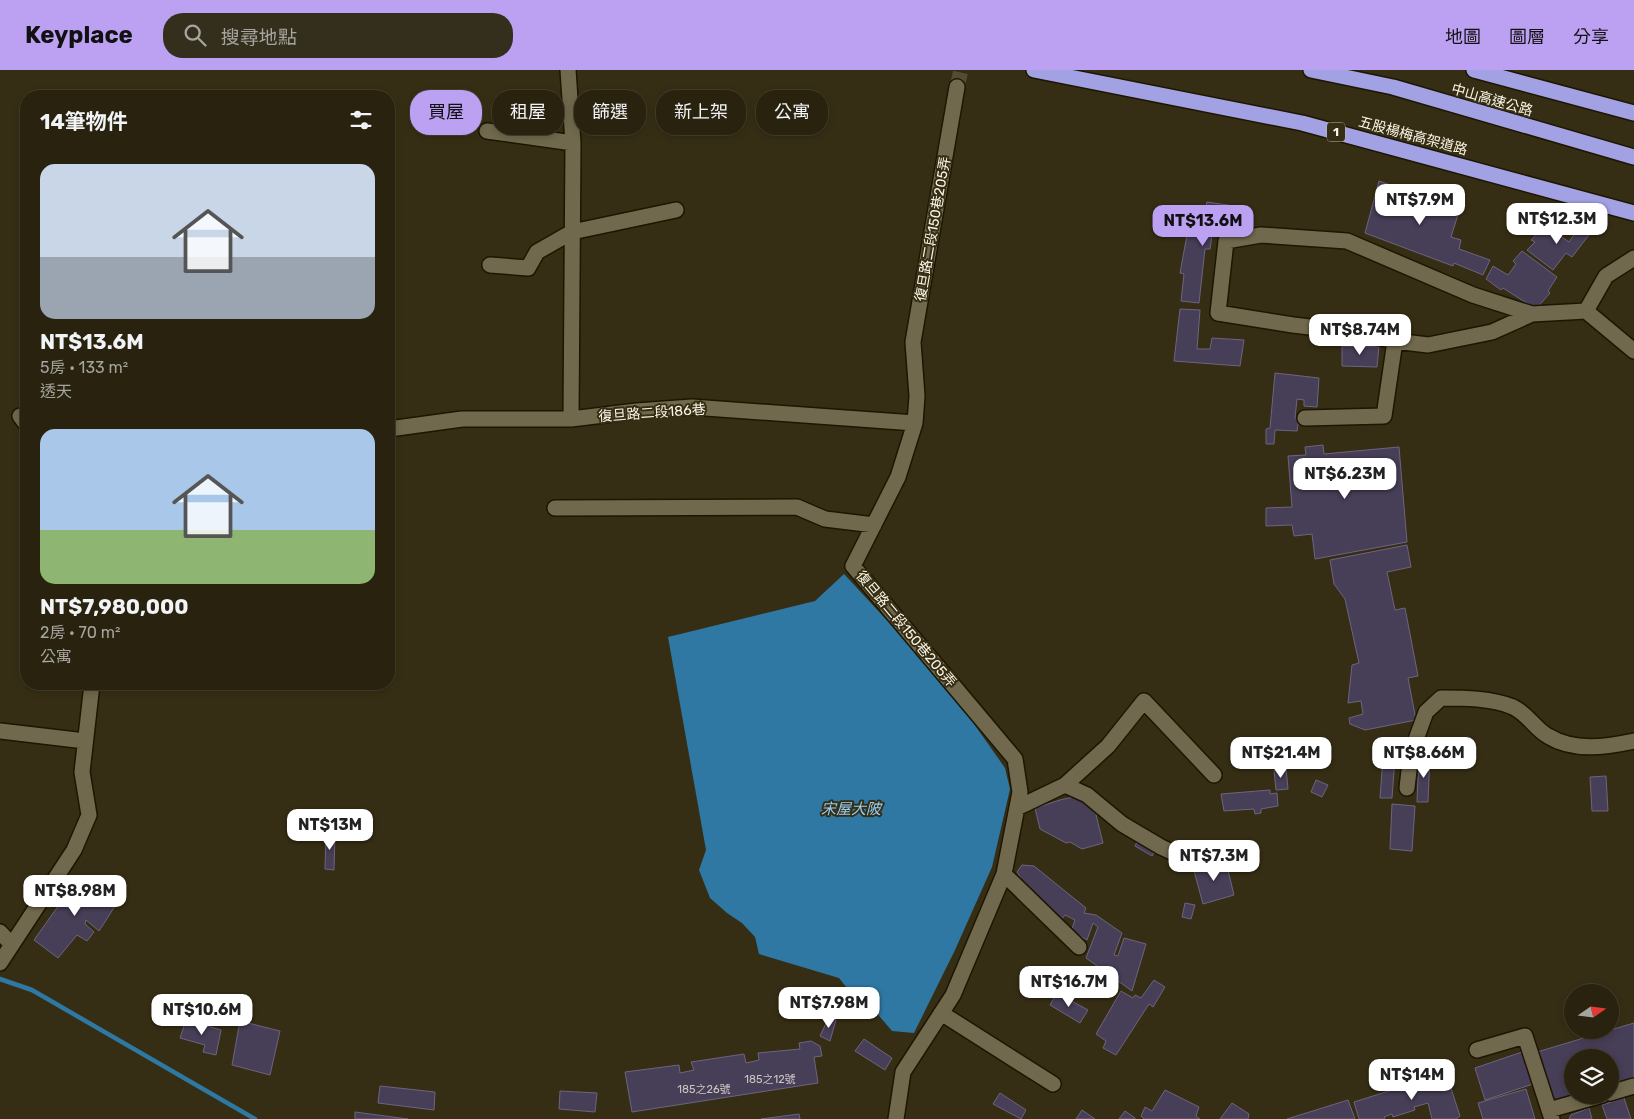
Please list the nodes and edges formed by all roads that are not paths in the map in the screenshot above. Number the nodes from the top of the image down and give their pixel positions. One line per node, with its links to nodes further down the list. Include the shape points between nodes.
1 (568, 70): 8 (lane)
2 (1034, 70): 11 (highway, 五股楊梅高架道路 / 1, via 1302,123)
3 (1311, 70): 9 (highway, 中山高速公路, via 1393,87)
4 (1474, 70): 6 (highway, 中山高速公路)
5 (957, 87): 21 (lane, 復旦路二段150巷205弄, via 913,342)
6 (1629, 112)
7 (486, 131): 8 (lane)
8 (573, 143): 12 (lane)
9 (1634, 159)
10 (676, 210): 12 (lane)
11 (1634, 213)
12 (572, 232): 14 (lane, via 537,252 528,268); 20 (lane)
13 (1634, 258): 15 (lane, via 1606,276)
14 (490, 265)
15 (1586, 311): 16 (lane); 18 (lane)
16 (1532, 314): 17 (lane, via 1492,332 1428,345); 17 (lane, via 1473,295 1347,241 1260,235 1226,241 1218,313)
17 (1395, 341): 19 (lane, via 1384,416)
18 (1634, 351)
19 (1304, 418)
20 (571, 419): 21 (lane, 復旦路二段186巷, via 692,407); 22 (lane, 復旦路二段186巷, via 462,419)
21 (915, 423): 24 (lane, 復旦路二段150巷205弄, via 898,477)
22 (395, 428)
23 (554, 508): 24 (lane, via 797,507 825,519)
24 (874, 526): 32 (lane, 復旦路二段150巷205弄, via 853,566 1015,759 1020,792)
25 (91, 690): 27 (lane)
26 (0, 731): 27 (lane)
27 (86, 741): 36 (lane, via 82,772 89,816 74,850)
28 (1634, 741): 31 (lane, via 1605,746 1575,746 1547,736 1512,707 1476,698 1441,698 1426,712 1411,753)
29 (1214, 775): 30 (lane, via 1144,701 1108,746)
30 (1065, 785): 32 (lane); 33 (lane, via 1087,795 1122,824)
31 (1407, 788)
32 (1017, 808): 34 (lane, 復旦路二段150巷205弄)
33 (1189, 860)
34 (1004, 874): 37 (lane); 39 (lane, 復旦路二段150巷205弄, via 953,995)
35 (0, 932): 36 (lane)
36 (12, 945): 38 (lane)
37 (1079, 947)
38 (0, 962)
39 (941, 1013): 41 (lane); 46 (lane, 復旦路二段150巷205弄, via 903,1072)
40 (1477, 1050): 45 (lane, via 1525,1036)
41 (1053, 1084)
42 (1634, 1086): 43 (lane)
43 (1619, 1090)
44 (1579, 1104): 45 (lane)
45 (1551, 1115)
46 (896, 1119)

